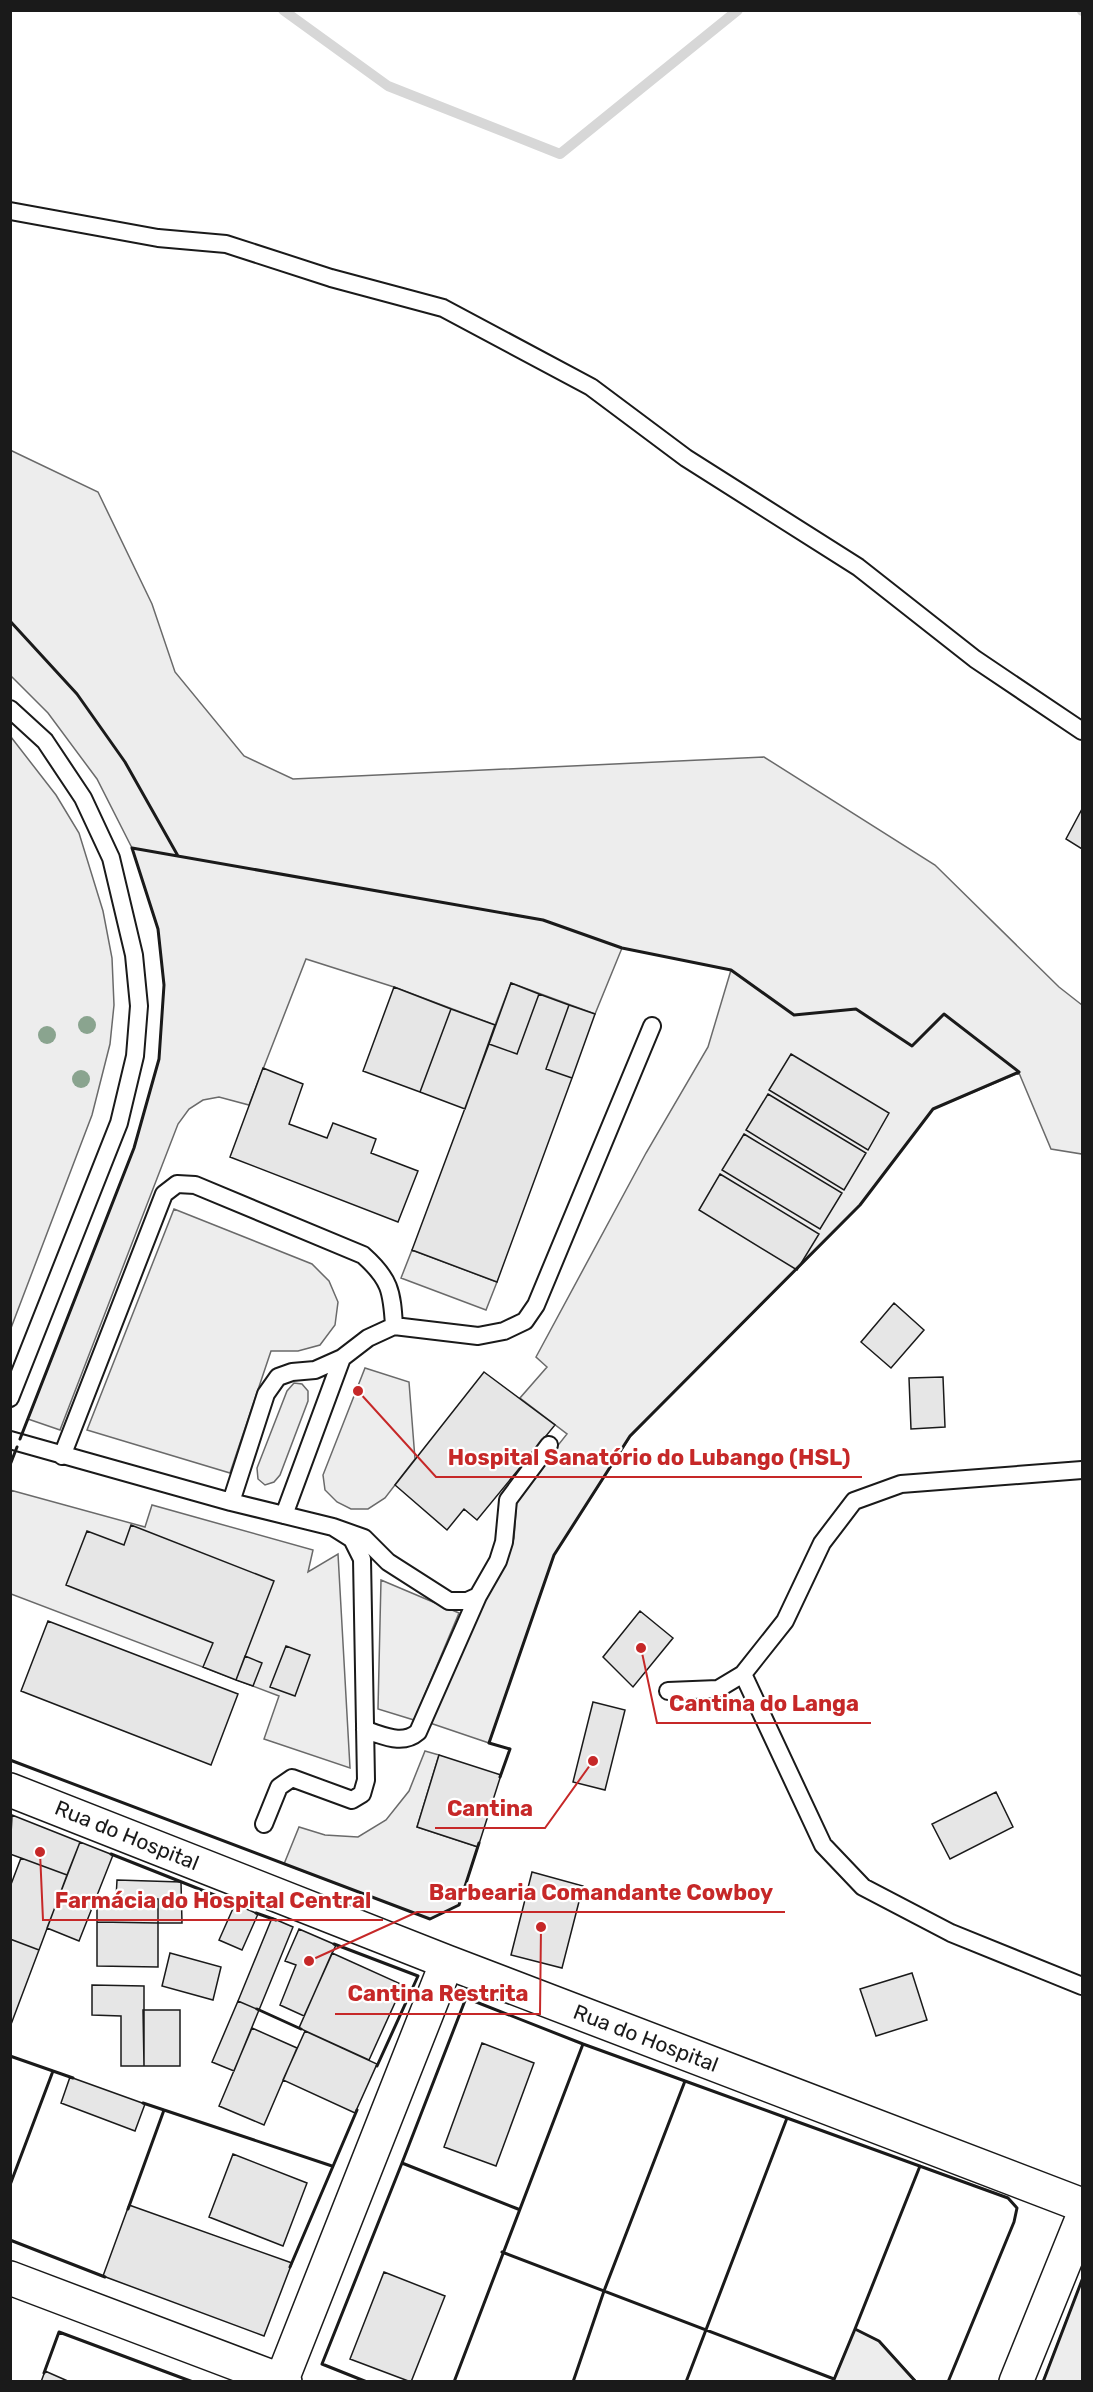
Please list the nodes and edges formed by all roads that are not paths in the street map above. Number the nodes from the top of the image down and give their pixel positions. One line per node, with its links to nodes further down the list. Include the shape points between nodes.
1 (10, 211): 3 (lane, via 158,238 226,244 443,308 591,387 686,458 858,567 975,659)
2 (10, 709): 7 (lane, via 45,741 83,798 111,858 134,955 139,1005 135,1056 118,1123)
3 (1083, 731)
4 (652, 1026): 5 (lane, via 537,1305 525,1320 504,1331 478,1336)
5 (394, 1326): 6 (lane, via 368,1338); 10 (lane, via 393,1299 382,1272 363,1255 195,1185 177,1184 164,1194)
6 (342, 1358): 12 (lane, via 315,1370 278,1377 266,1394); 13 (lane)
7 (10, 1398)
8 (10, 1440): 10 (lane)
9 (549, 1445): 15 (lane, via 508,1500 504,1542 490,1578)
10 (62, 1456): 12 (lane)
11 (1083, 1470): 16 (lane, via 901,1484 854,1501 822,1544 785,1621)
12 (231, 1502): 13 (lane)
13 (284, 1515): 14 (lane)
14 (333, 1527): 15 (lane, via 364,1538 388,1562 449,1601 467,1601); 18 (lane, via 352,1539 362,1559)
15 (478, 1596): 18 (lane, via 418,1732 402,1741)
16 (743, 1674): 17 (lane, via 718,1689); 22 (lane, via 823,1845 863,1887 951,1932)
17 (668, 1691)
18 (365, 1730): 20 (lane, via 366,1780 362,1794 352,1800 292,1778 279,1787)
19 (10, 1790): 21 (street, Rua do Hospital)
20 (264, 1824)
21 (447, 1962): 23 (street, Rua do Hospital); 26 (street)
22 (1083, 1986)
23 (1083, 2205)
24 (1083, 2219): 27 (street)
25 (10, 2278): 26 (street)
26 (283, 2381)
27 (1016, 2382)

